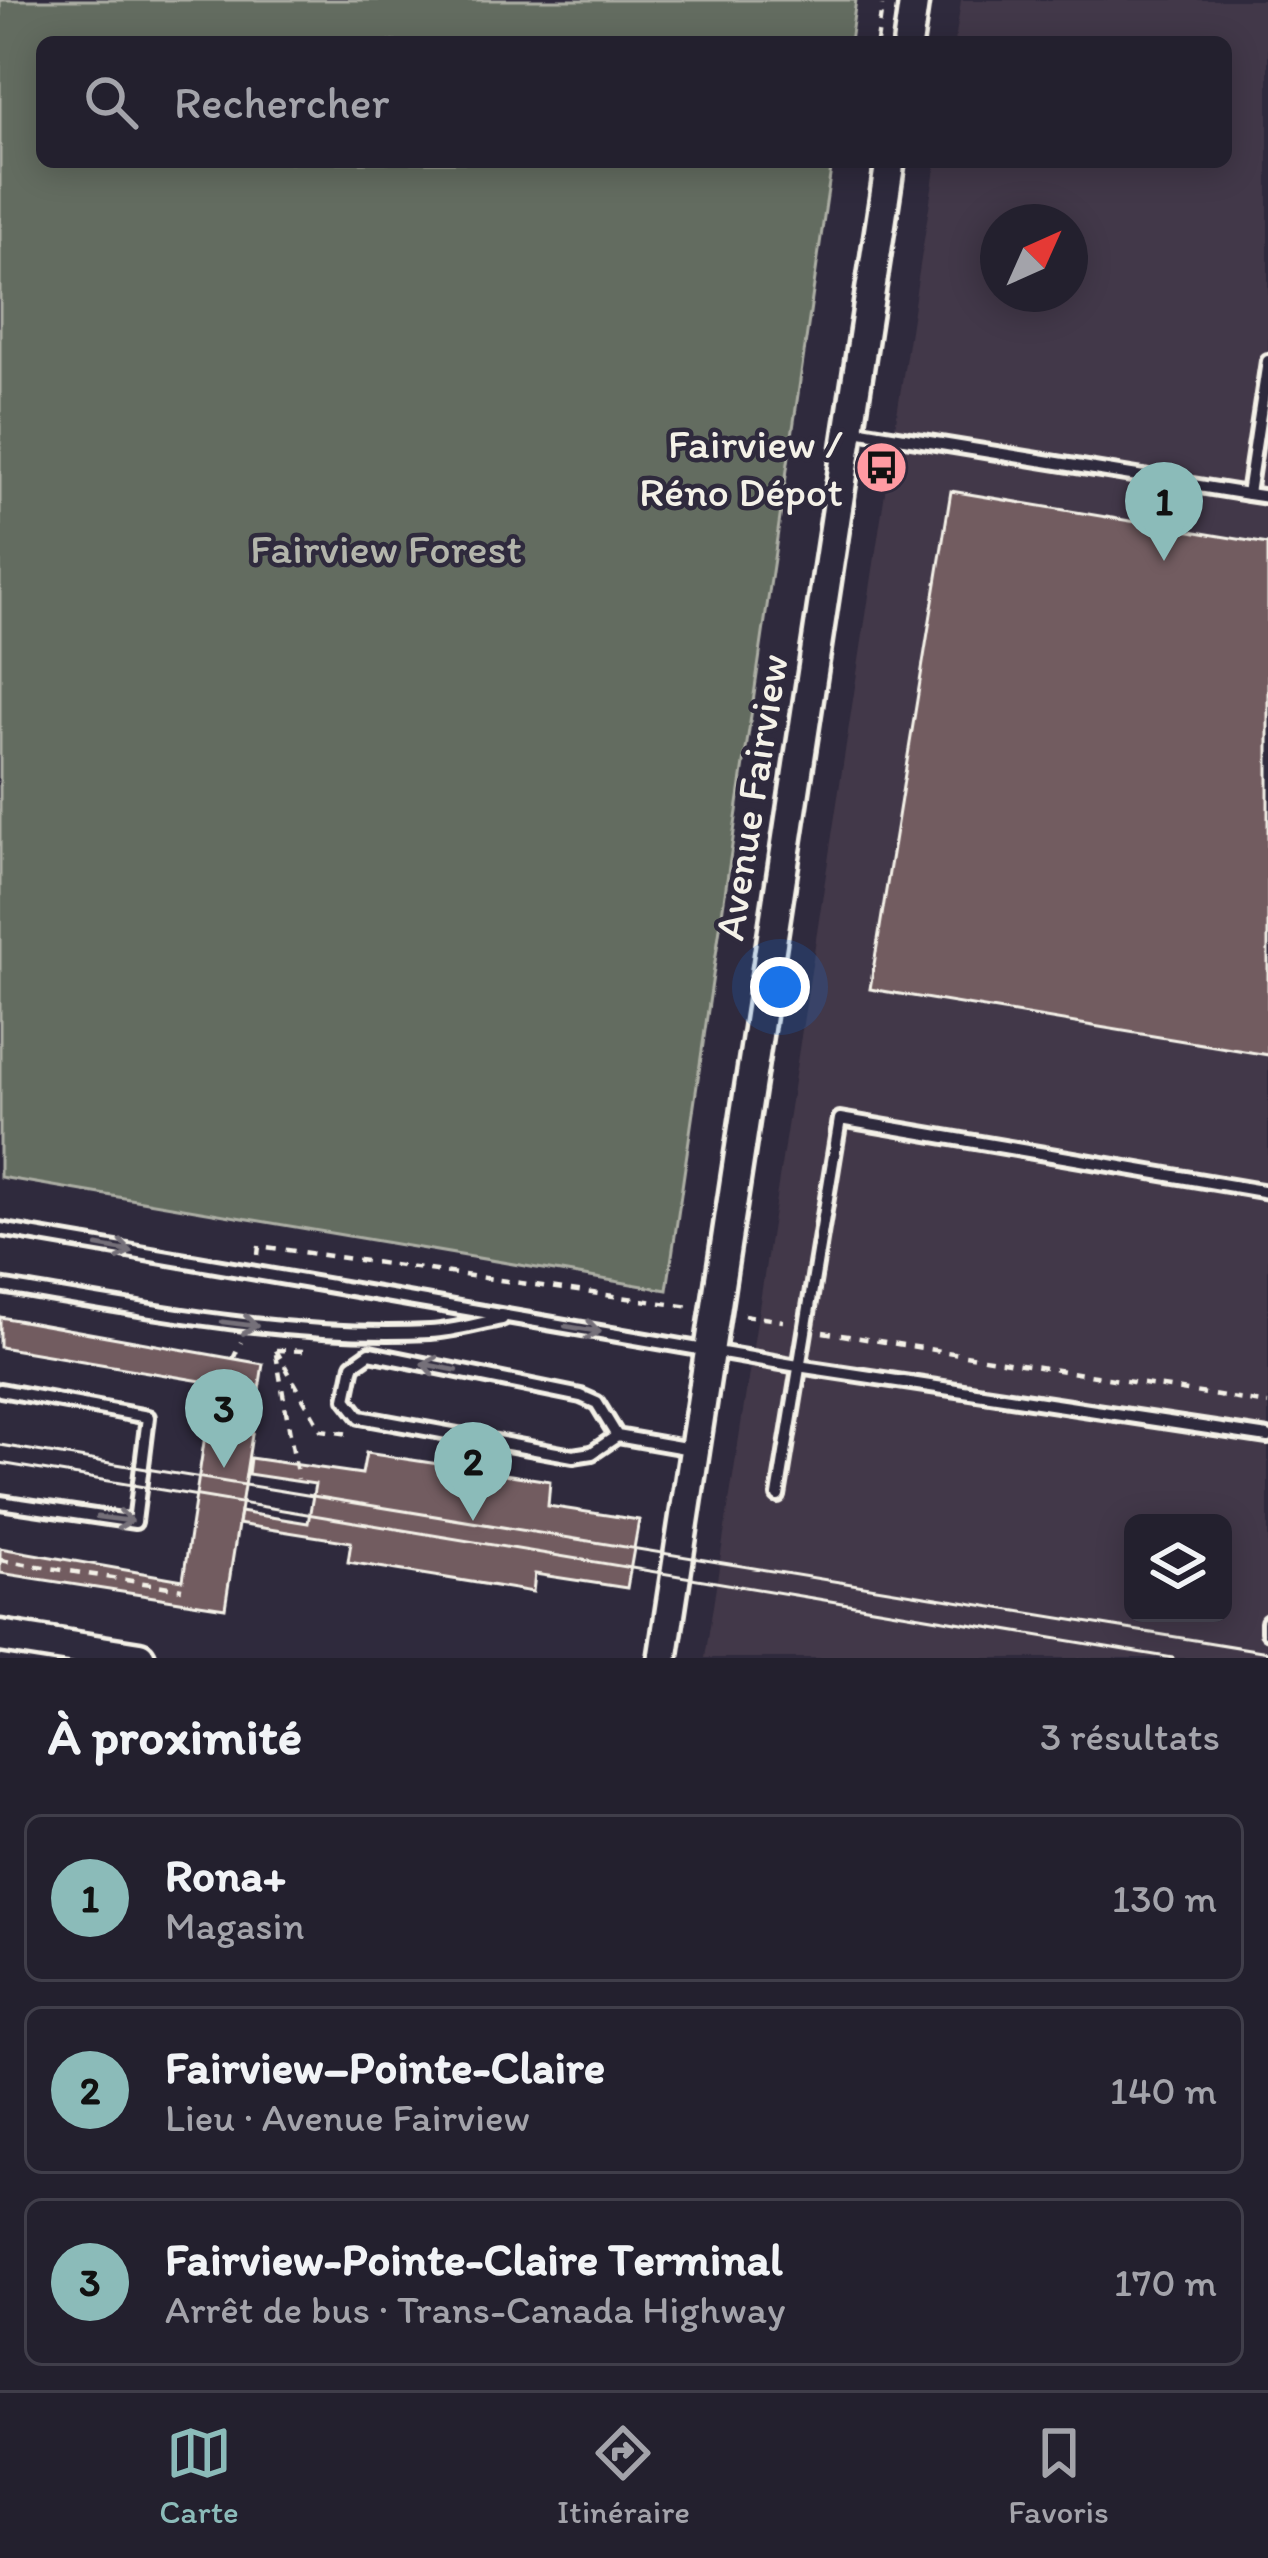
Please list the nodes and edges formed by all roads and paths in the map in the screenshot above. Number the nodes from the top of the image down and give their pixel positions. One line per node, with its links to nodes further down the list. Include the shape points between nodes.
1 (883, 0): 3 (path)
2 (914, 0): 4 (street)
3 (878, 36)
4 (909, 36)
5 (889, 168): 7 (street, Avenue Fairview)
6 (1268, 361): 8 (lane)
7 (849, 429): 8 (lane); 20 (street, Avenue Fairview)
8 (1248, 494): 9 (lane)
9 (1268, 496)
10 (1268, 1192): 22 (lane, via 839,1119)
11 (0, 1229): 16 (lane, one-way to 16)
12 (260, 1246): 14 (path)
13 (0, 1286): 16 (lane, one-way to 16, via 307,1330 434,1332)
14 (671, 1304)
15 (753, 1316): 17 (path)
16 (509, 1317): 20 (lane, one-way to 20)
17 (783, 1322)
18 (823, 1332): 24 (path)
19 (241, 1342): 21 (path)
20 (709, 1348): 22 (lane); 28 (street, Avenue Fairview)
21 (233, 1359)
22 (798, 1366): 27 (lane); 30 (lane)
23 (0, 1390): 31 (lane, one-way to 23, via 135,1522 148,1417)
24 (1268, 1404)
25 (321, 1430): 29 (path, via 276,1351)
26 (617, 1436): 26 (lane, one-way to 26, via 597,1403 581,1396 370,1354 353,1366 346,1399 360,1417 573,1456); 28 (lane)
27 (1268, 1437)
28 (694, 1450): 38 (street, Avenue Fairview)
29 (298, 1478)
30 (778, 1496)
31 (0, 1502)
32 (0, 1560): 33 (path)
33 (182, 1589)
34 (1268, 1622): 35 (lane)
35 (1268, 1632)
36 (0, 1636): 37 (main road)
37 (139, 1658)
38 (663, 1658)

